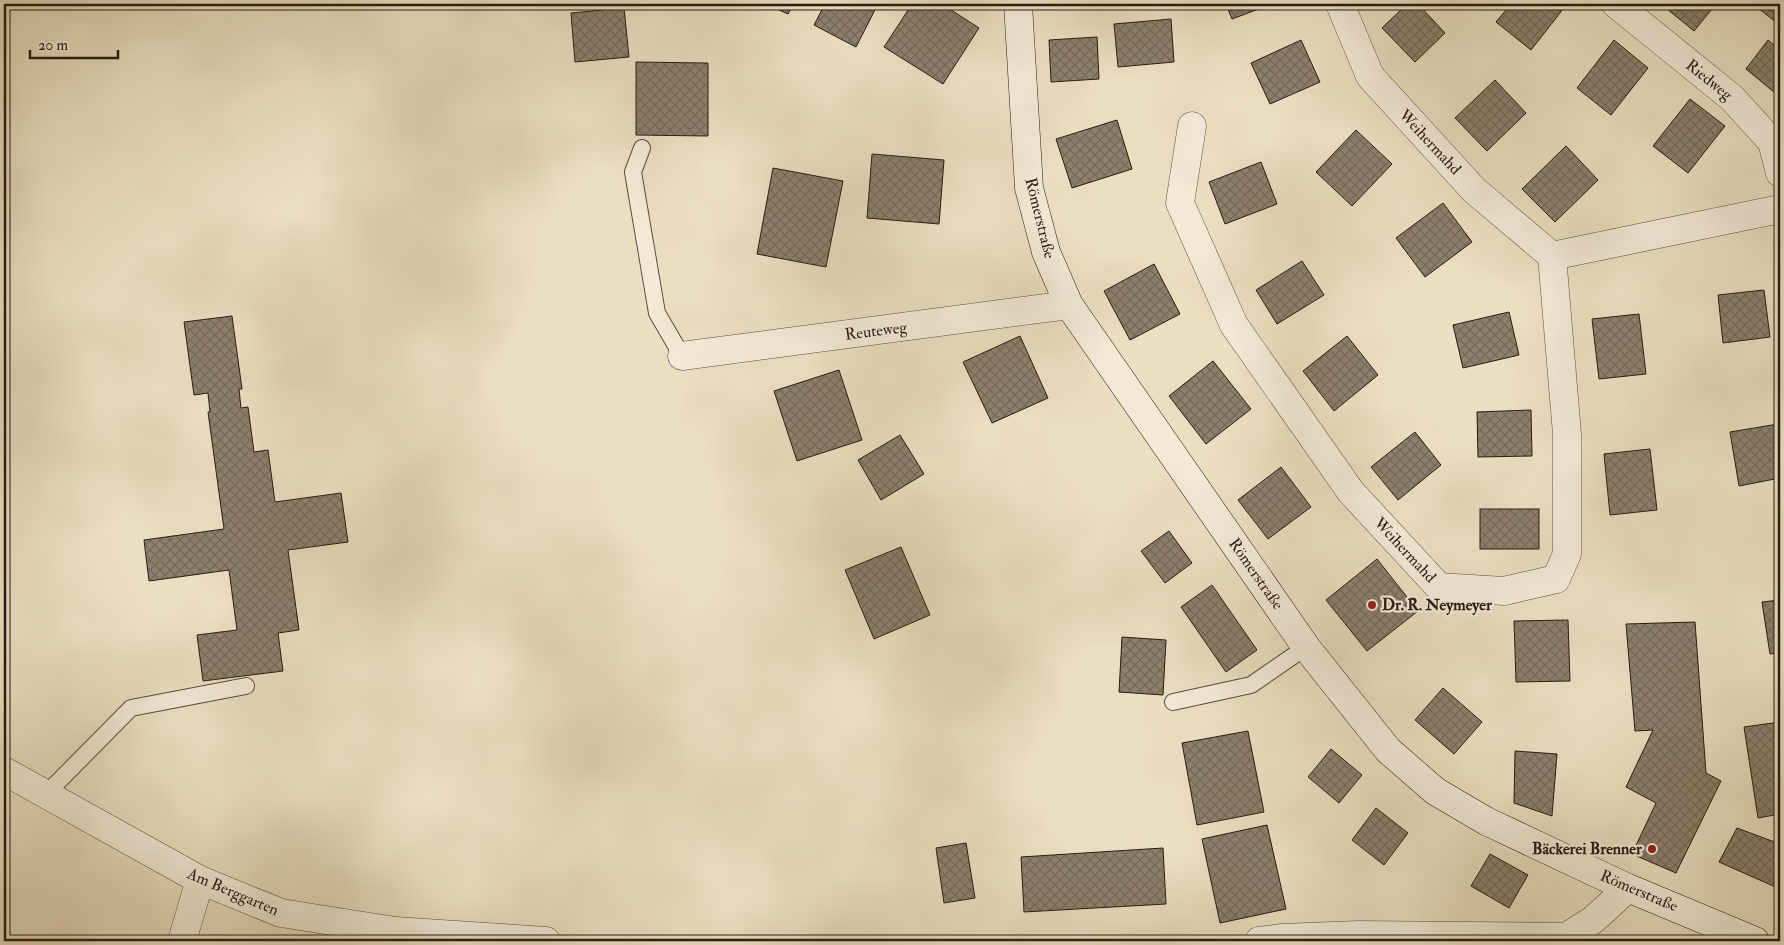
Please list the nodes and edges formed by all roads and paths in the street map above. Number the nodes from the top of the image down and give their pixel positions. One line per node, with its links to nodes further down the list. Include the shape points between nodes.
1 (1018, 4): 9 (street, Römerstraße, via 1030,188 1046,252)
2 (1340, 4): 8 (street, Weihermahd, via 1370,76 1474,190)
3 (1616, 4): 6 (street, Riedweg, via 1732,98 1772,142)
4 (1192, 126): 8 (street, Weihermahd, via 1180,203 1234,325 1351,492 1439,587 1504,591 1556,579 1567,554 1567,434)
5 (642, 148): 10 (lane, via 633,172 657,313)
6 (1780, 173)
7 (1780, 209): 8 (street)
8 (1552, 256)
9 (1069, 306): 10 (street, Reuteweg); 11 (street, Römerstraße)
10 (682, 356)
11 (1306, 647): 13 (lane, via 1252,685); 17 (street, Römerstraße, via 1388,750 1435,791 1486,821)
12 (246, 686): 15 (lane, via 130,708)
13 (1173, 702)
14 (4, 771): 15 (street, Am Berggarten)
15 (46, 794): 16 (street, Am Berggarten)
16 (200, 880): 20 (street); 21 (street, Am Berggarten, via 281,913 394,931)
17 (1628, 888): 19 (street, via 1594,920); 23 (street, Römerstraße)
18 (1355, 938): 19 (street); 22 (street)
19 (1565, 939)
20 (182, 941)
21 (546, 941)
22 (1259, 941)
23 (1755, 941)

